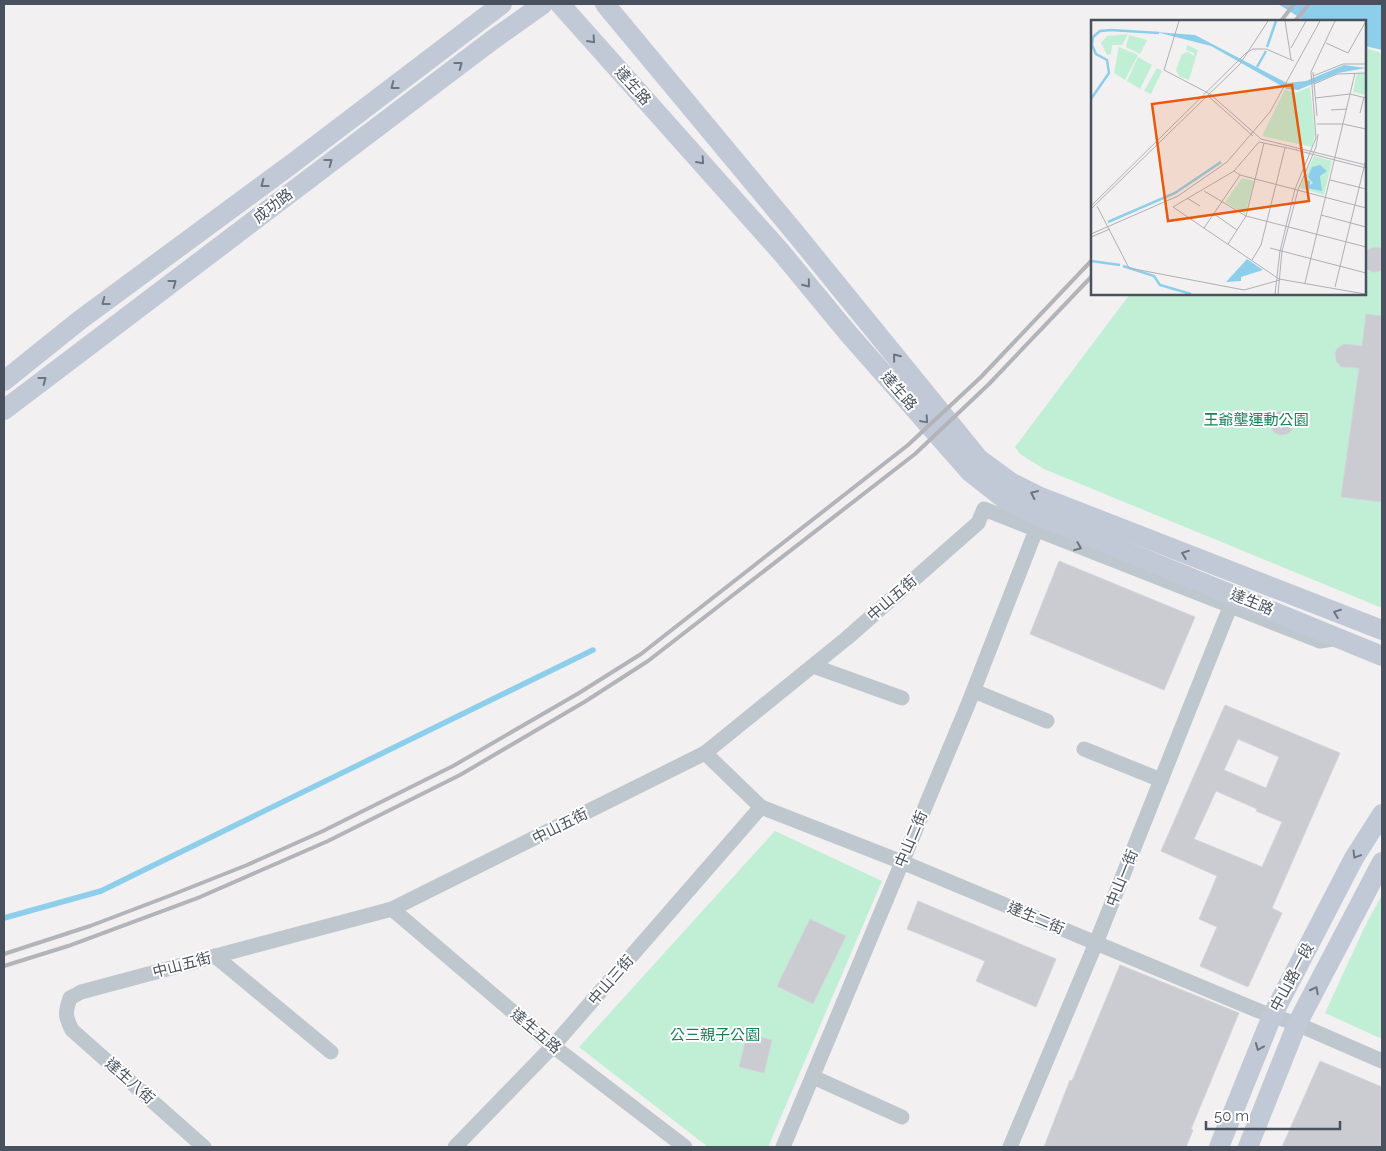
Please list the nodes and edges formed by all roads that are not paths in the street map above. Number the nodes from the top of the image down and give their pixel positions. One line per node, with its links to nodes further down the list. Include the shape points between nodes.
1 (502, 4): 5 (street, 成功路, one-way to 5)
2 (543, 4): 6 (street, 成功路, one-way to 2)
3 (560, 4): 13 (street, 達生路, one-way to 13, via 769,238 970,472 1003,498 1034,514)
4 (605, 4): 12 (street, 達生路, one-way to 4, via 1038,496 1012,483 979,459)
5 (293, 162): 6 (street); 7 (street, 成功路, one-way to 7, via 80,320)
6 (306, 180): 8 (street, 成功路, one-way to 6)
7 (4, 381)
8 (4, 410)
9 (984, 509): 10 (street, 達生路); 15 (street, 中山五街, via 978,523)
10 (1036, 530): 11 (street, 達生路, one-way to 11); 16 (street, 中山二街)
11 (1230, 607): 13 (street, 達生路, via 1320,641); 21 (street, 中山一街)
12 (1382, 630)
13 (1340, 638): 14 (street, 達生路)
14 (1382, 656)
15 (813, 666): 17 (street); 20 (street, 中山五街)
16 (974, 691): 18 (street); 24 (street, 中山二街)
17 (902, 698)
18 (1046, 721)
19 (1084, 749): 21 (street)
20 (705, 753): 22 (street, 達生二街); 26 (street, 中山五街)
21 (1161, 780): 27 (street, 中山一街)
22 (761, 807): 24 (street, 達生二街); 32 (street, 中山三街)
23 (1382, 814): 30 (street, 中山路一段, one-way to 30, via 1354,858)
24 (902, 862): 27 (street, 達生二街); 35 (street, 中山二街)
25 (1382, 862): 31 (street, 中山路一段, one-way to 25)
26 (392, 909): 28 (street, 中山五街); 32 (street, 達生五路)
27 (1096, 943): 30 (street, 達生二街); 41 (street, 中山一街)
28 (214, 956): 29 (street, 中山五街, via 81,992 70,998); 33 (street)
29 (66, 1010): 37 (street, 達生八街, via 66,1019 72,1030)
30 (1272, 1016): 31 (street, 達生二街); 42 (street, 中山路一段, one-way to 42)
31 (1297, 1024): 34 (street, 達生二街); 43 (street, 中山路一段)
32 (553, 1046): 38 (street, 中山三街); 39 (street, 達生五路)
33 (331, 1052)
34 (1382, 1062)
35 (813, 1077): 36 (street); 40 (street, 中山二街)
36 (902, 1117)
37 (204, 1147)
38 (456, 1147)
39 (685, 1147)
40 (783, 1147)
41 (1010, 1147)
42 (1219, 1147)
43 (1248, 1147)

